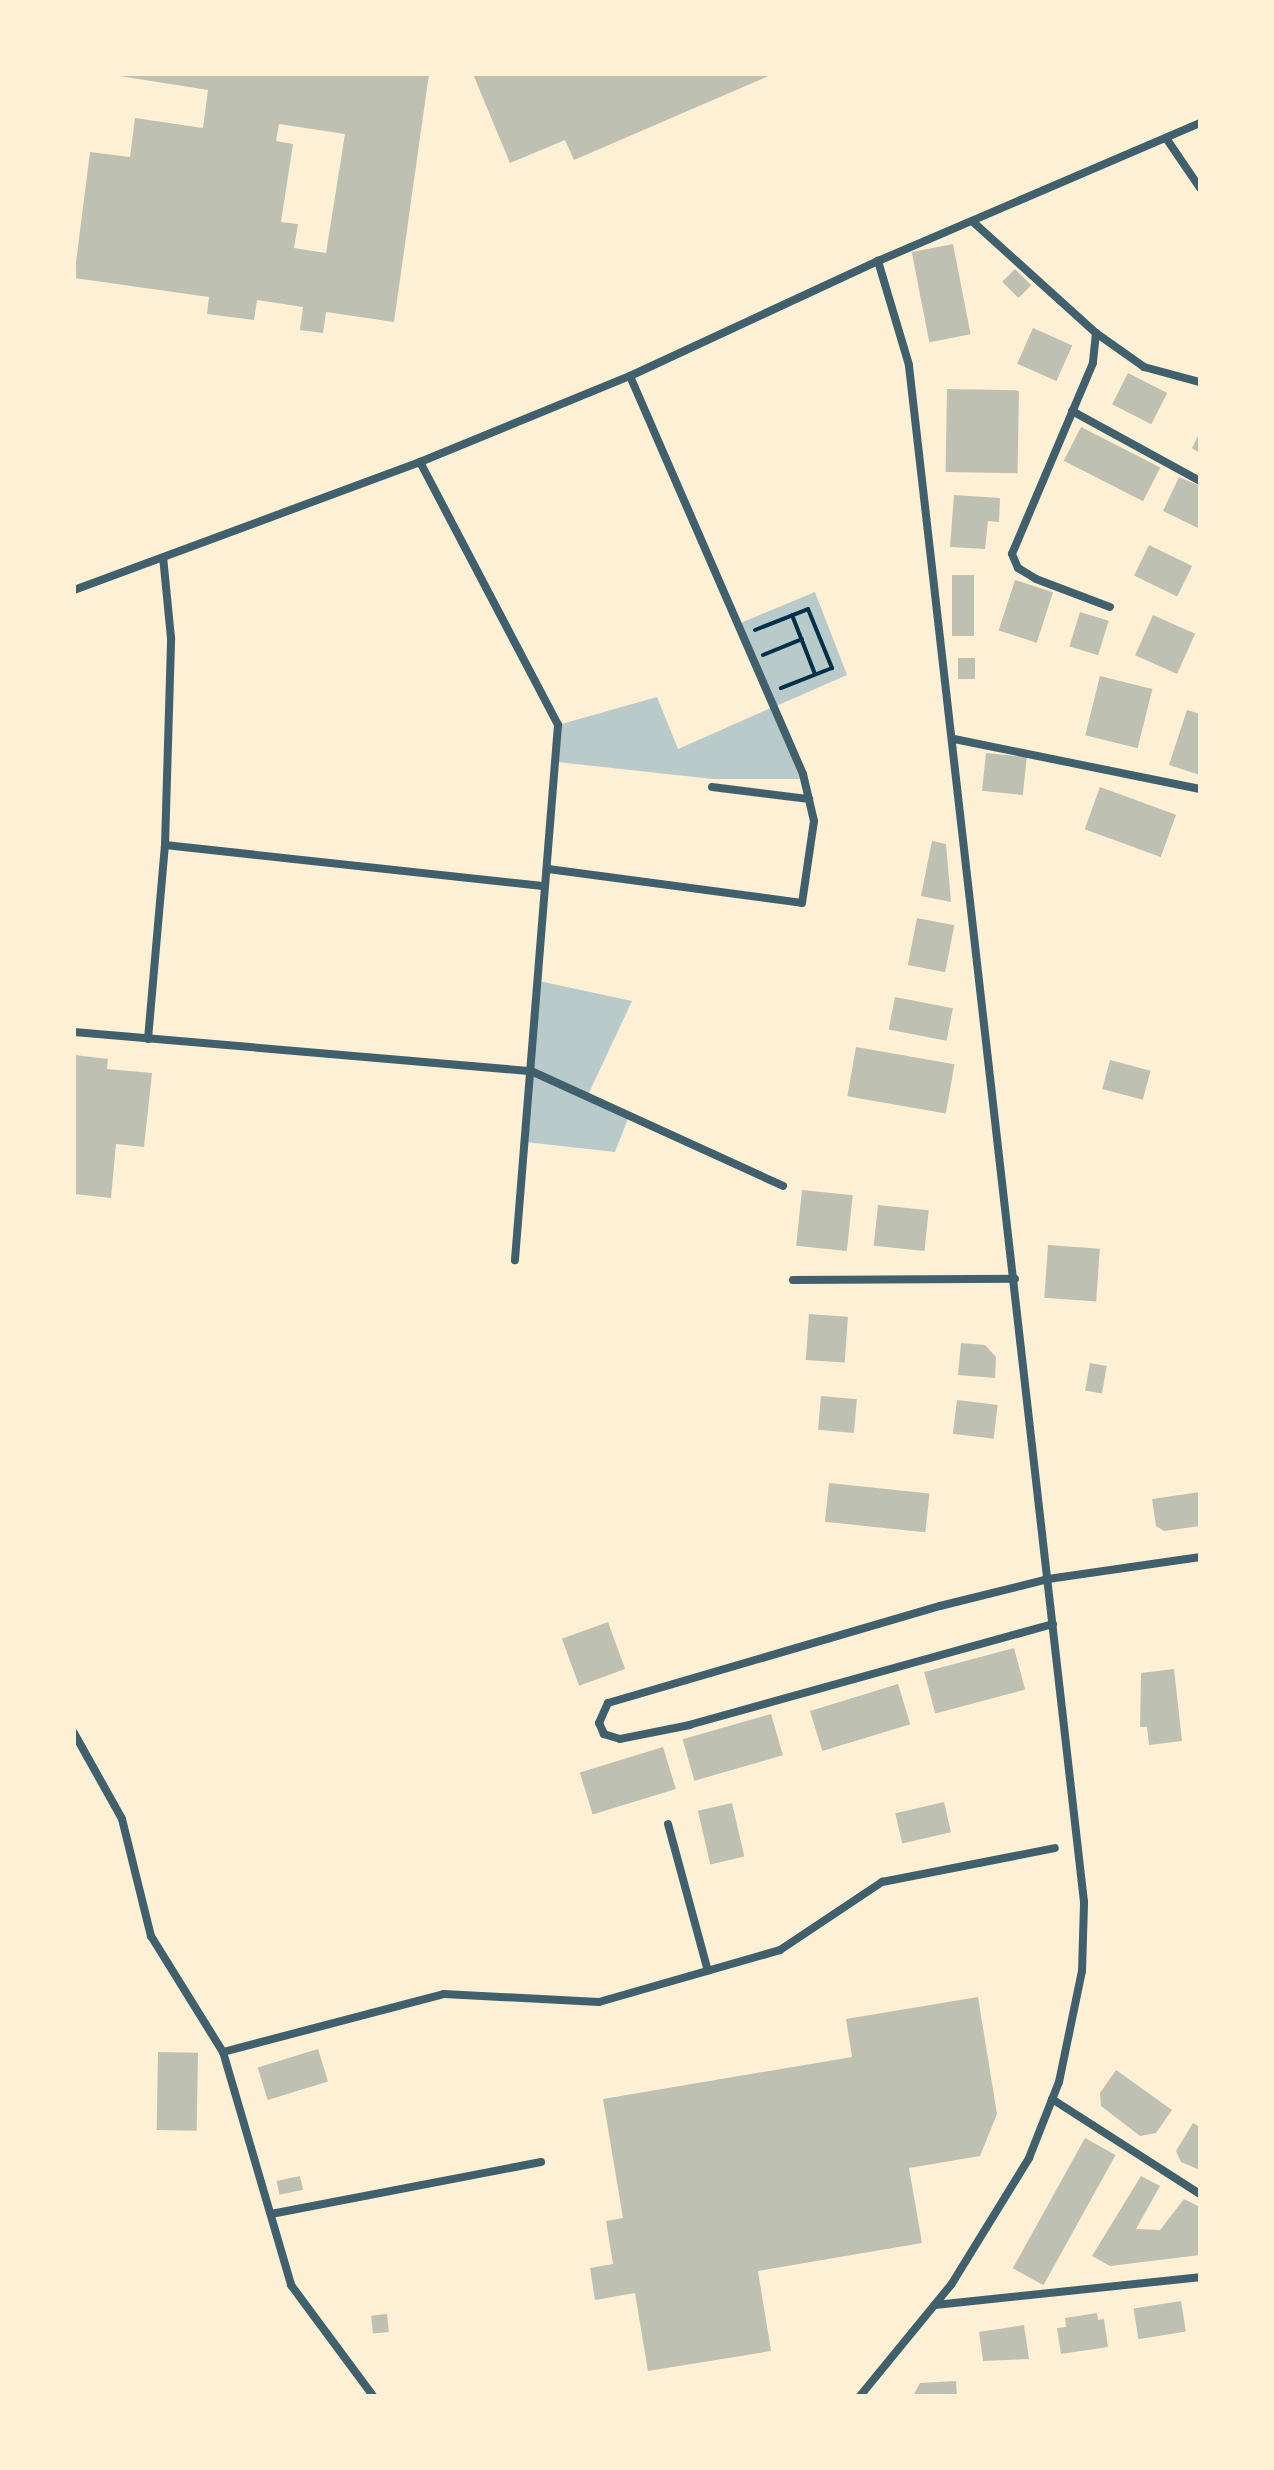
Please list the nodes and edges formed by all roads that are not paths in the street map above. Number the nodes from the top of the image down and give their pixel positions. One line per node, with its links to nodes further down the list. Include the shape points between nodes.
1 (1200, 123): 2 (street)
2 (1166, 138): 3 (street); 4 (street)
3 (1200, 188)
4 (972, 221): 5 (street); 6 (street)
5 (878, 261): 7 (street); 15 (street, via 909,365)
6 (1096, 333): 8 (street, via 1144,367); 9 (street, via 1093,363)
7 (630, 376): 10 (street); 18 (street)
8 (1200, 382)
9 (1072, 411): 11 (street); 14 (street, via 1012,554 1018,568 1036,579)
10 (420, 462): 12 (street); 20 (street, via 558,725)
11 (1200, 481)
12 (163, 557): 13 (street); 19 (street, via 171,638)
13 (74, 590)
14 (1110, 607)
15 (954, 739): 17 (street); 27 (street)
16 (712, 787): 18 (street)
17 (1200, 789)
18 (809, 799): 20 (street, via 814,821 802,903)
19 (165, 845): 21 (street); 23 (street)
20 (548, 869): 21 (street)
21 (543, 886): 24 (street)
22 (74, 1032): 23 (street)
23 (148, 1039): 24 (street)
24 (531, 1071): 25 (street); 26 (street)
25 (783, 1186)
26 (515, 1260)
27 (1015, 1279): 28 (street); 30 (street)
28 (793, 1280)
29 (1200, 1557): 30 (street)
30 (1048, 1579): 31 (street); 31 (street, via 608,1703 599,1723 604,1734 620,1739 690,1725)
31 (1053, 1624): 37 (street, via 1084,1902 1082,1971)
32 (74, 1733): 36 (street, via 122,1819 151,1936)
33 (668, 1824): 35 (street)
34 (1055, 1848): 35 (street, via 882,1882 780,1950)
35 (708, 1971): 36 (street, via 599,2002 444,1994)
36 (223, 2052): 40 (street)
37 (1052, 2099): 39 (street); 42 (street, via 1000,2210)
38 (541, 2162): 40 (street)
39 (1200, 2194)
40 (271, 2214): 43 (street, via 291,2285)
41 (1200, 2277): 42 (street)
42 (934, 2305): 44 (street)
43 (373, 2396)
44 (860, 2396)

